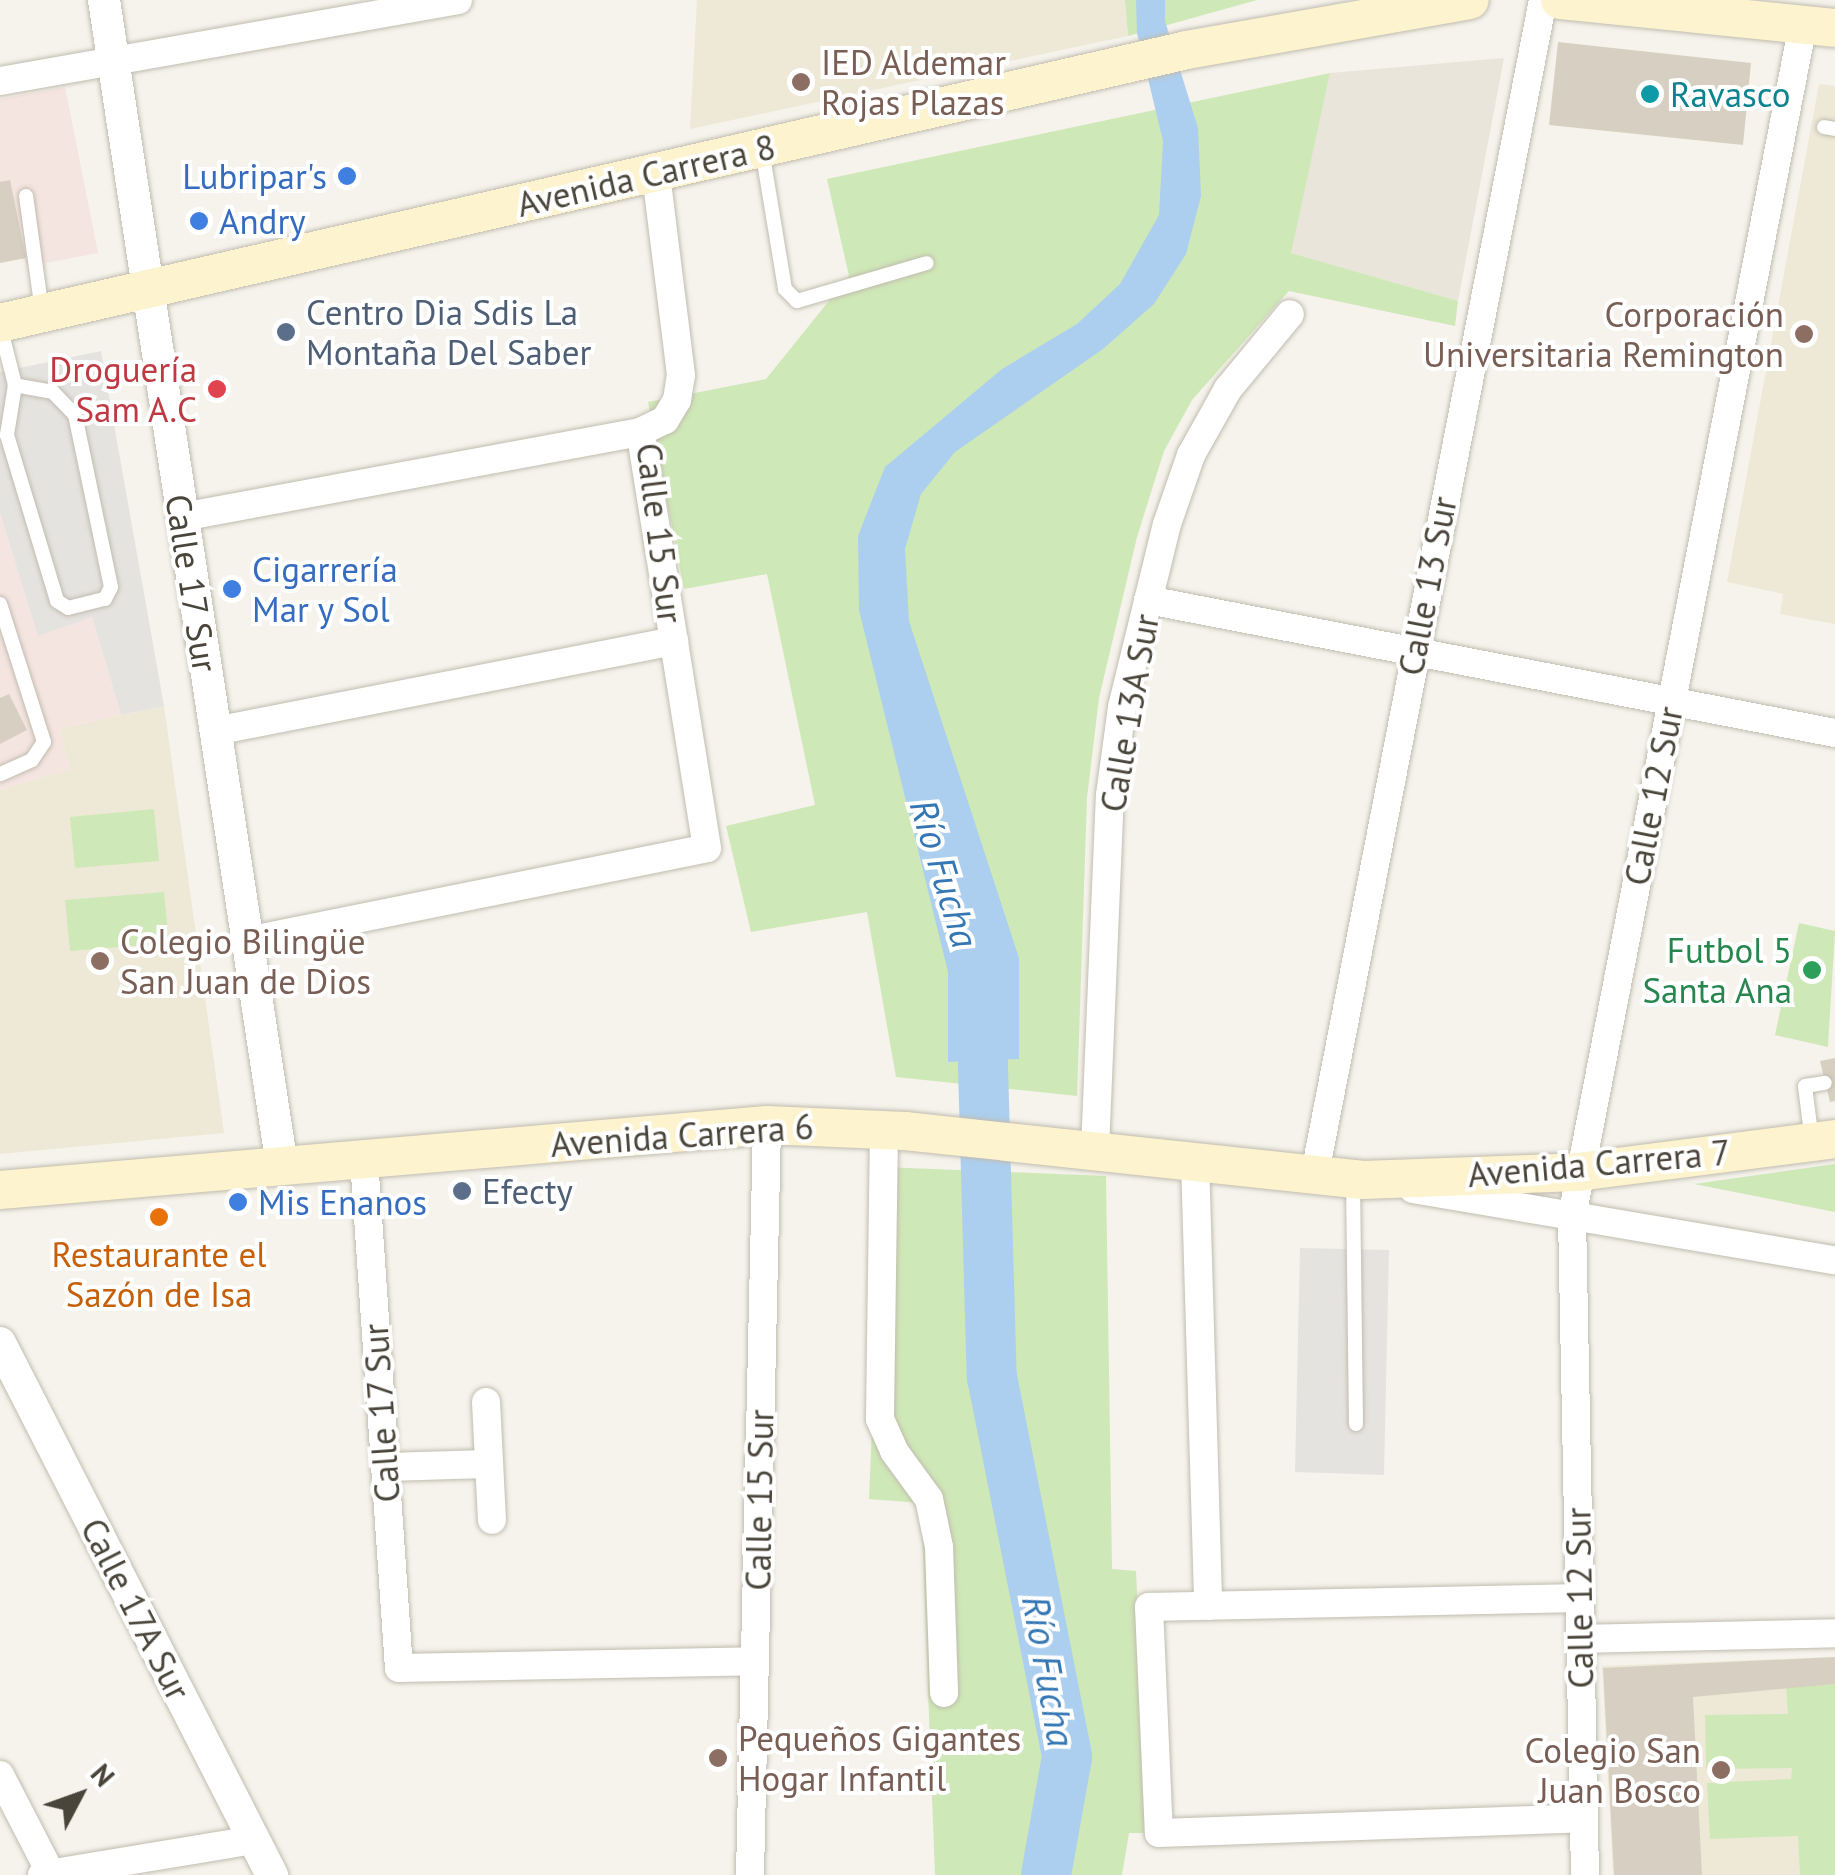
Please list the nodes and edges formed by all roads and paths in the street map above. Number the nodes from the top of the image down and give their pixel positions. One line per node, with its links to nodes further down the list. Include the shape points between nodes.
1 (104, 0): 7 (street, Calle 17 Sur)
2 (458, 0): 7 (street)
3 (1470, 0): 9 (main road, Avenida Carrera 8, via 1187,50)
4 (1543, 0): 23 (street, Calle 13 Sur)
5 (1560, 0): 6 (main road)
6 (1815, 18): 24 (street, Calle 12 Sur)
7 (114, 66): 8 (street); 13 (street, Calle 17 Sur)
8 (0, 81)
9 (762, 149): 10 (main road, Avenida Carrera 8); 12 (lane, via 785,289 797,301)
10 (656, 173): 13 (main road, Avenida Carrera 8); 18 (street, Calle 15 Sur, via 681,375 678,400 664,420)
11 (26, 196): 14 (lane)
12 (927, 262)
13 (148, 289): 14 (main road, Avenida Carrera 8); 19 (street, Calle 17 Sur)
14 (42, 313): 16 (main road, Avenida Carrera 8)
15 (1290, 314): 20 (street, Calle 13A Sur, via 1228,389 1191,455)
16 (0, 324): 17 (lane)
17 (15, 386): 17 (lane, via 7,435 57,601 68,608 106,599 111,587 74,415 53,392)
18 (640, 432): 19 (street); 22 (street, Calle 15 Sur)
19 (182, 517): 25 (street, Calle 17 Sur)
20 (1148, 600): 23 (street); 33 (street, Calle 13A Sur, via 1110,795)
21 (0, 604): 27 (lane, via 44,732 38,756)
22 (674, 641): 25 (street); 28 (street, Calle 15 Sur, via 706,848)
23 (1413, 652): 24 (street); 38 (street, Calle 13 Sur)
24 (1672, 702): 26 (street); 37 (street, Calle 12 Sur)
25 (215, 731): 28 (street, Calle 17 Sur)
26 (1835, 733)
27 (0, 774)
28 (247, 941): 36 (street, Calle 17 Sur)
29 (1825, 1083): 32 (lane, via 1805,1086)
30 (767, 1126): 31 (main road, Avenida Carrera 6); 34 (main road, Avenida Carrera 6); 53 (street, Calle 15 Sur)
31 (884, 1130): 33 (main road, Avenida Carrera 6); 54 (street, via 880,1418 894,1452 929,1499 939,1547)
32 (1824, 1141): 37 (main road, Avenida Carrera 7)
33 (1095, 1150): 35 (main road, Avenida Carrera 6)
34 (364, 1159): 36 (main road, Avenida Carrera 6); 47 (street, Calle 17 Sur)
35 (1195, 1160): 38 (main road, Avenida Carrera 6); 50 (street)
36 (282, 1166): 40 (main road, Avenida Carrera 6)
37 (1578, 1172): 39 (main road, Avenida Carrera 7); 41 (street, Calle 12 Sur)
38 (1315, 1173): 39 (main road, Avenida Carrera 6)
39 (1358, 1179): 41 (street); 45 (lane)
40 (0, 1190)
41 (1572, 1217): 42 (street); 49 (street, Calle 12 Sur)
42 (1835, 1260)
43 (0, 1344): 57 (street, Calle 17A Sur)
44 (486, 1402): 46 (street)
45 (1356, 1424)
46 (489, 1464): 47 (street); 48 (street)
47 (385, 1467): 53 (street, Calle 17 Sur, via 399,1668)
48 (492, 1520)
49 (1579, 1598): 50 (street); 52 (street, Calle 12 Sur)
50 (1208, 1606): 56 (street, via 1149,1607 1159,1833)
51 (1835, 1633): 52 (street)
52 (1580, 1639): 56 (street, Calle 12 Sur)
53 (755, 1662): 61 (street, Calle 15 Sur)
54 (944, 1694)
55 (0, 1775): 58 (street)
56 (1584, 1818): 62 (street, Calle 12 Sur)
57 (254, 1840): 58 (street); 60 (street, Calle 17A Sur)
58 (51, 1874): 59 (street)
59 (42, 1875)
60 (272, 1875)
61 (750, 1875)
62 (1585, 1875)

